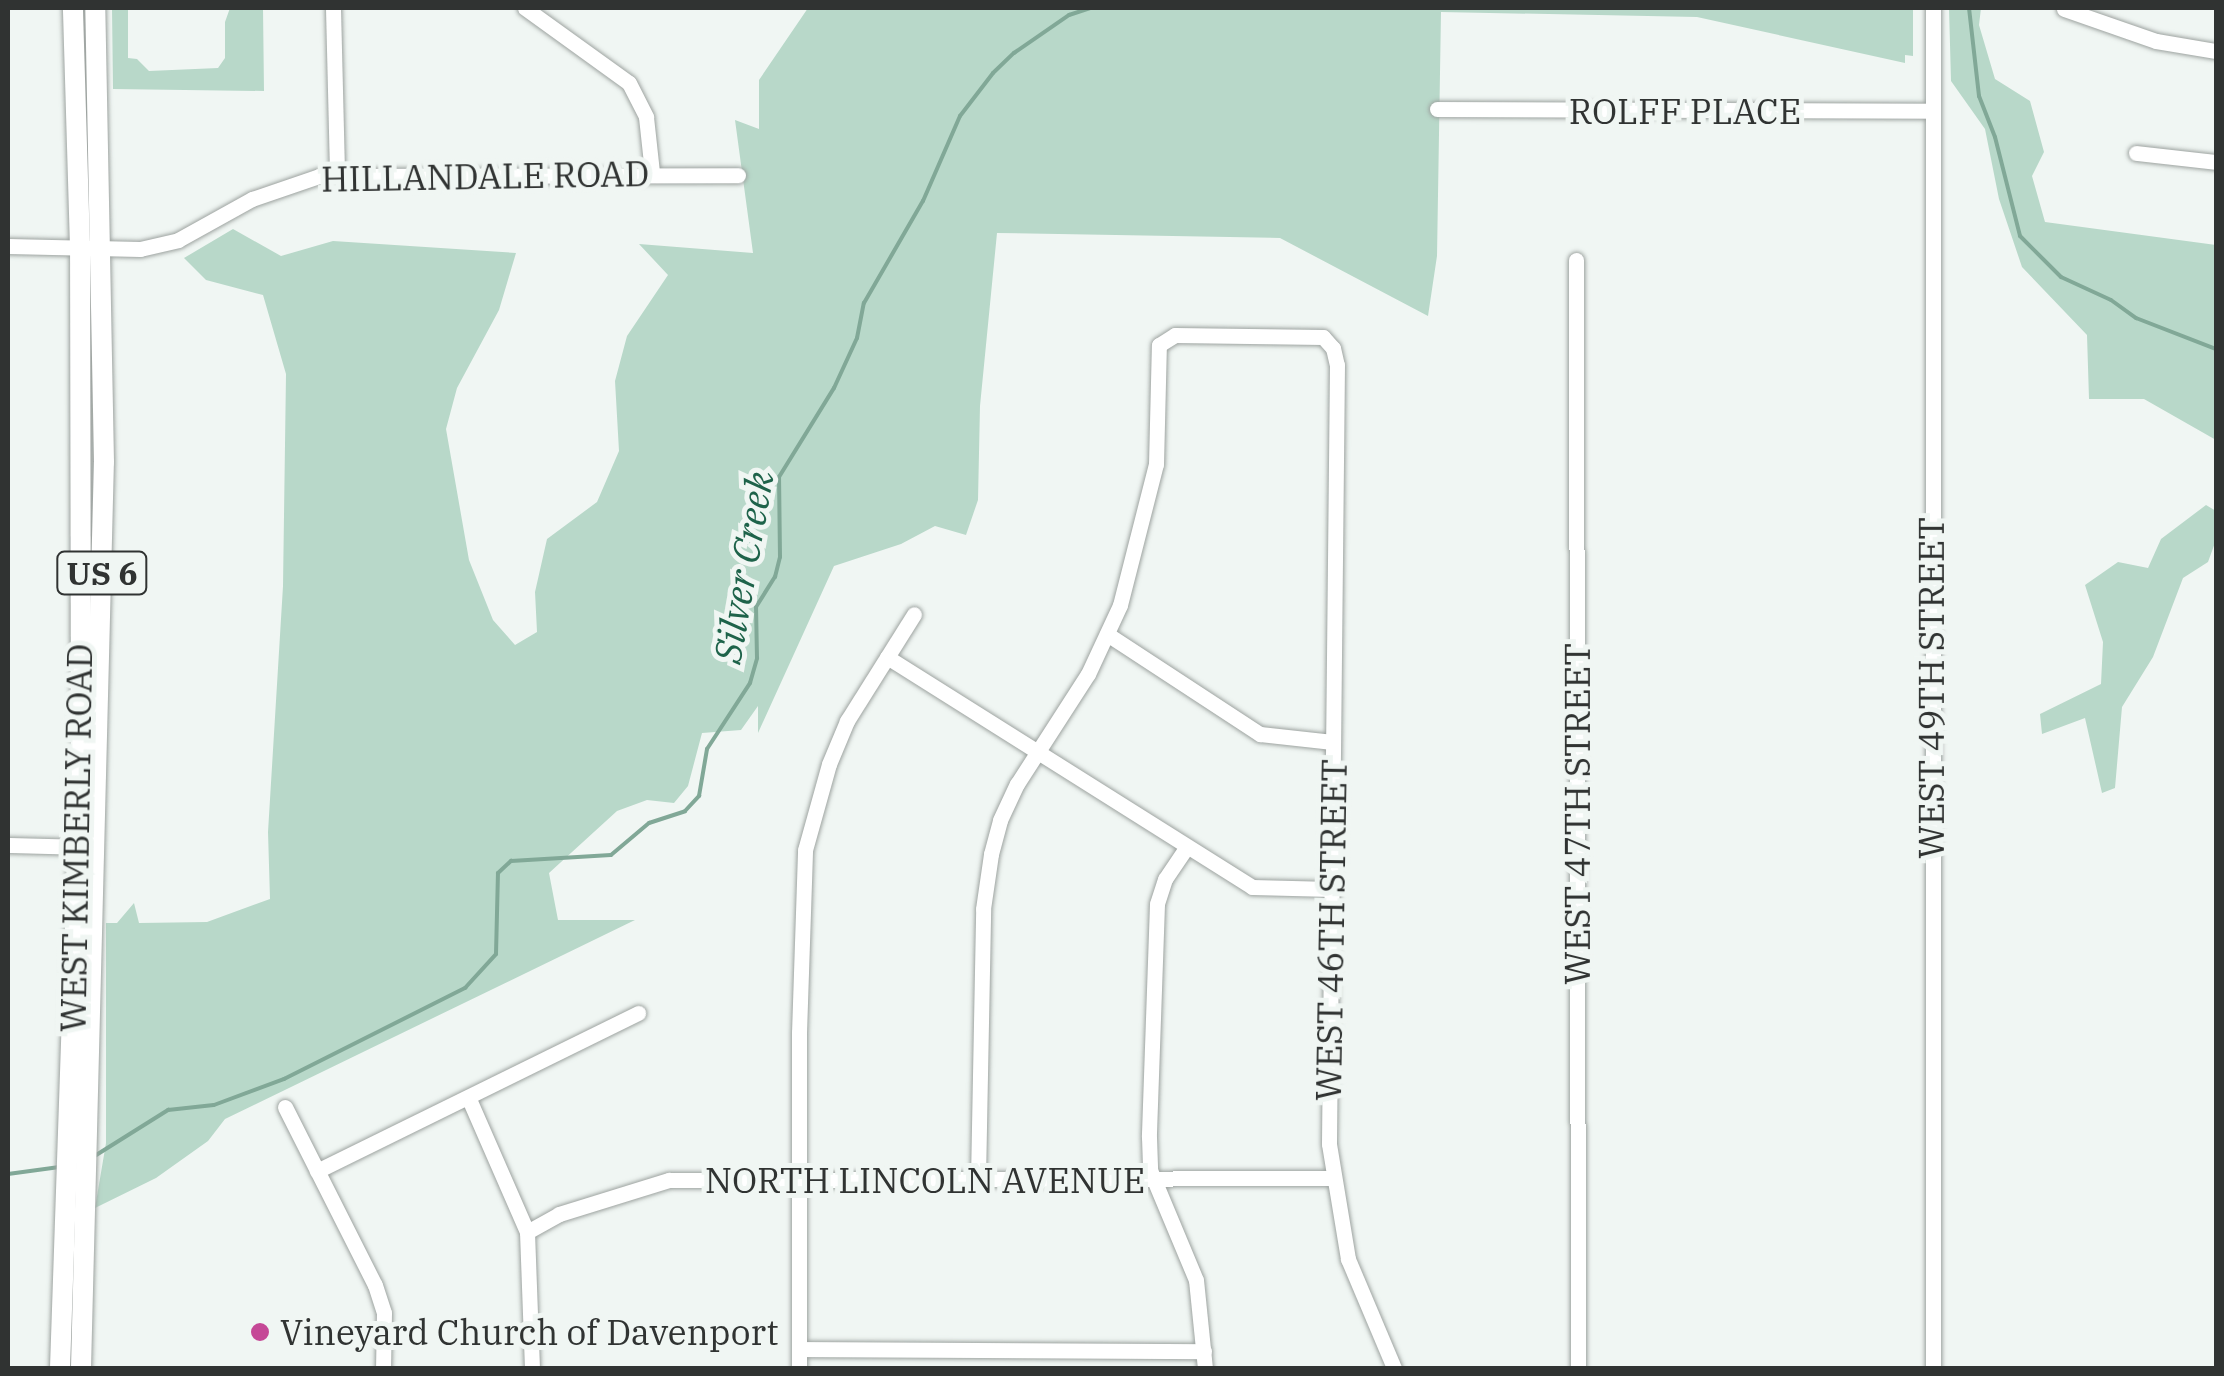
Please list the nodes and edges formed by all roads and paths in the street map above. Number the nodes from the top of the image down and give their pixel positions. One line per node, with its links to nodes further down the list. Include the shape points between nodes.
1 (74, 8): 16 (main road, WEST KIMBERLY ROAD / US 6)
2 (95, 8): 16 (main road, WEST KIMBERLY ROAD / US 6)
3 (333, 8): 13 (street)
4 (2064, 9): 7 (street, via 2156,42)
5 (535, 10): 12 (street, via 629,82 646,117)
6 (1933, 14): 9 (street, WEST 49TH STREET)
7 (2216, 51)
8 (1437, 110): 9 (street, ROLFF PLACE)
9 (1934, 111): 47 (street, WEST 49TH STREET)
10 (2136, 153): 11 (street)
11 (2216, 162)
12 (652, 172): 13 (street, HILLANDALE ROAD); 14 (street, HILLANDALE ROAD)
13 (337, 174): 16 (street, HILLANDALE ROAD, via 265,194 178,240 140,249)
14 (738, 176)
15 (8, 246): 16 (street, HILLANDALE ROAD)
16 (89, 249): 24 (main road, WEST KIMBERLY ROAD / US 6)
17 (1576, 260): 46 (street, WEST 47TH STREET)
18 (914, 614): 20 (street)
19 (1106, 634): 21 (street, via 1260,734); 21 (street, WEST 46TH STREET, via 1142,534 1156,464 1159,345 1175,335 1322,338 1337,364); 22 (street)
20 (887, 657): 22 (street); 31 (street, via 847,721 805,850)
21 (1333, 742): 26 (street, WEST 46TH STREET)
22 (1036, 752): 25 (street); 33 (street, via 1000,820 984,909)
23 (8, 845): 24 (street)
24 (87, 846): 35 (main road, WEST KIMBERLY ROAD / US 6)
25 (1186, 848): 26 (street, via 1252,887); 34 (street, via 1166,879 1154,938 1148,1136)
26 (1332, 889): 32 (street, WEST 46TH STREET)
27 (638, 1013): 28 (street)
28 (469, 1099): 30 (street); 36 (street)
29 (285, 1108): 30 (street)
30 (317, 1172): 41 (street, via 384,1313)
31 (799, 1178): 33 (street, NORTH LINCOLN AVENUE); 36 (street, NORTH LINCOLN AVENUE, via 668,1180 559,1214); 37 (street)
32 (1334, 1178): 34 (street, NORTH LINCOLN AVENUE); 45 (street, WEST 46TH STREET, via 1348,1259)
33 (978, 1180): 34 (street, NORTH LINCOLN AVENUE)
34 (1155, 1181): 38 (street, via 1196,1280)
35 (76, 1201): 39 (main road, WEST KIMBERLY ROAD / US 6); 40 (main road, WEST KIMBERLY ROAD / US 6)
36 (527, 1232): 42 (street)
37 (799, 1349): 38 (street); 43 (street)
38 (1204, 1351): 44 (street)
39 (60, 1368)
40 (81, 1368)
41 (383, 1368)
42 (532, 1368)
43 (799, 1368)
44 (1205, 1368)
45 (1394, 1368)
46 (1578, 1368)
47 (1933, 1368)

